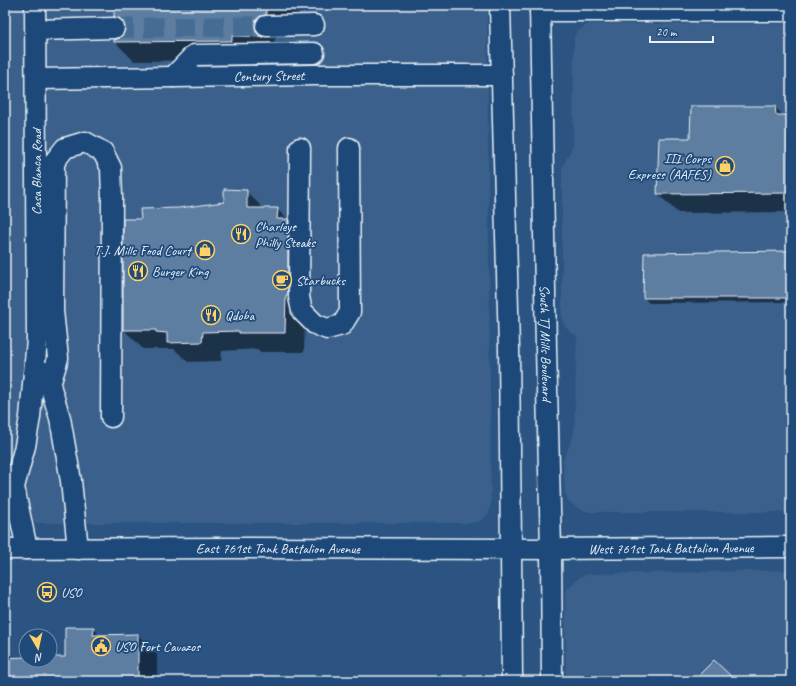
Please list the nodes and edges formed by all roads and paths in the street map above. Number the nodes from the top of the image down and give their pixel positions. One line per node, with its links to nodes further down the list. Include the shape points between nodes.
1 (36, 5): 8 (street, Casa Blanca Road)
2 (500, 5): 10 (street)
3 (540, 8): 4 (street); 24 (street, South TJ Mills Boulevard)
4 (791, 11)
5 (314, 25): 6 (street)
6 (266, 26)
7 (114, 28): 8 (street)
8 (36, 30): 12 (street, Casa Blanca Road)
9 (314, 53): 11 (street, via 194,55)
10 (502, 75): 11 (street, Century Street); 23 (street)
11 (173, 77): 12 (street, Century Street)
12 (36, 79): 15 (street, Casa Blanca Road)
13 (300, 148): 14 (street, via 299,297 302,310 315,324 327,329 342,325 350,312)
14 (349, 148)
15 (37, 340): 16 (street, Casa Blanca Road); 18 (street, Casa Blanca Road, via 25,446)
16 (50, 385): 17 (street, via 58,358 53,311 54,162 65,148 85,142 103,152 111,168); 22 (street, Casa Blanca Road, via 60,418 71,481)
17 (111, 417)
18 (9, 493): 21 (street, Casa Blanca Road)
19 (791, 547): 24 (street, West 761st Tank Battalion Avenue)
20 (5, 549): 21 (street, East 761st Tank Battalion Avenue)
21 (27, 549): 22 (street, East 761st Tank Battalion Avenue)
22 (78, 549): 23 (street, East 761st Tank Battalion Avenue)
23 (511, 549): 24 (street, East 761st Tank Battalion Avenue); 25 (street)
24 (551, 549): 26 (street, South TJ Mills Boulevard)
25 (512, 681)
26 (552, 681)

